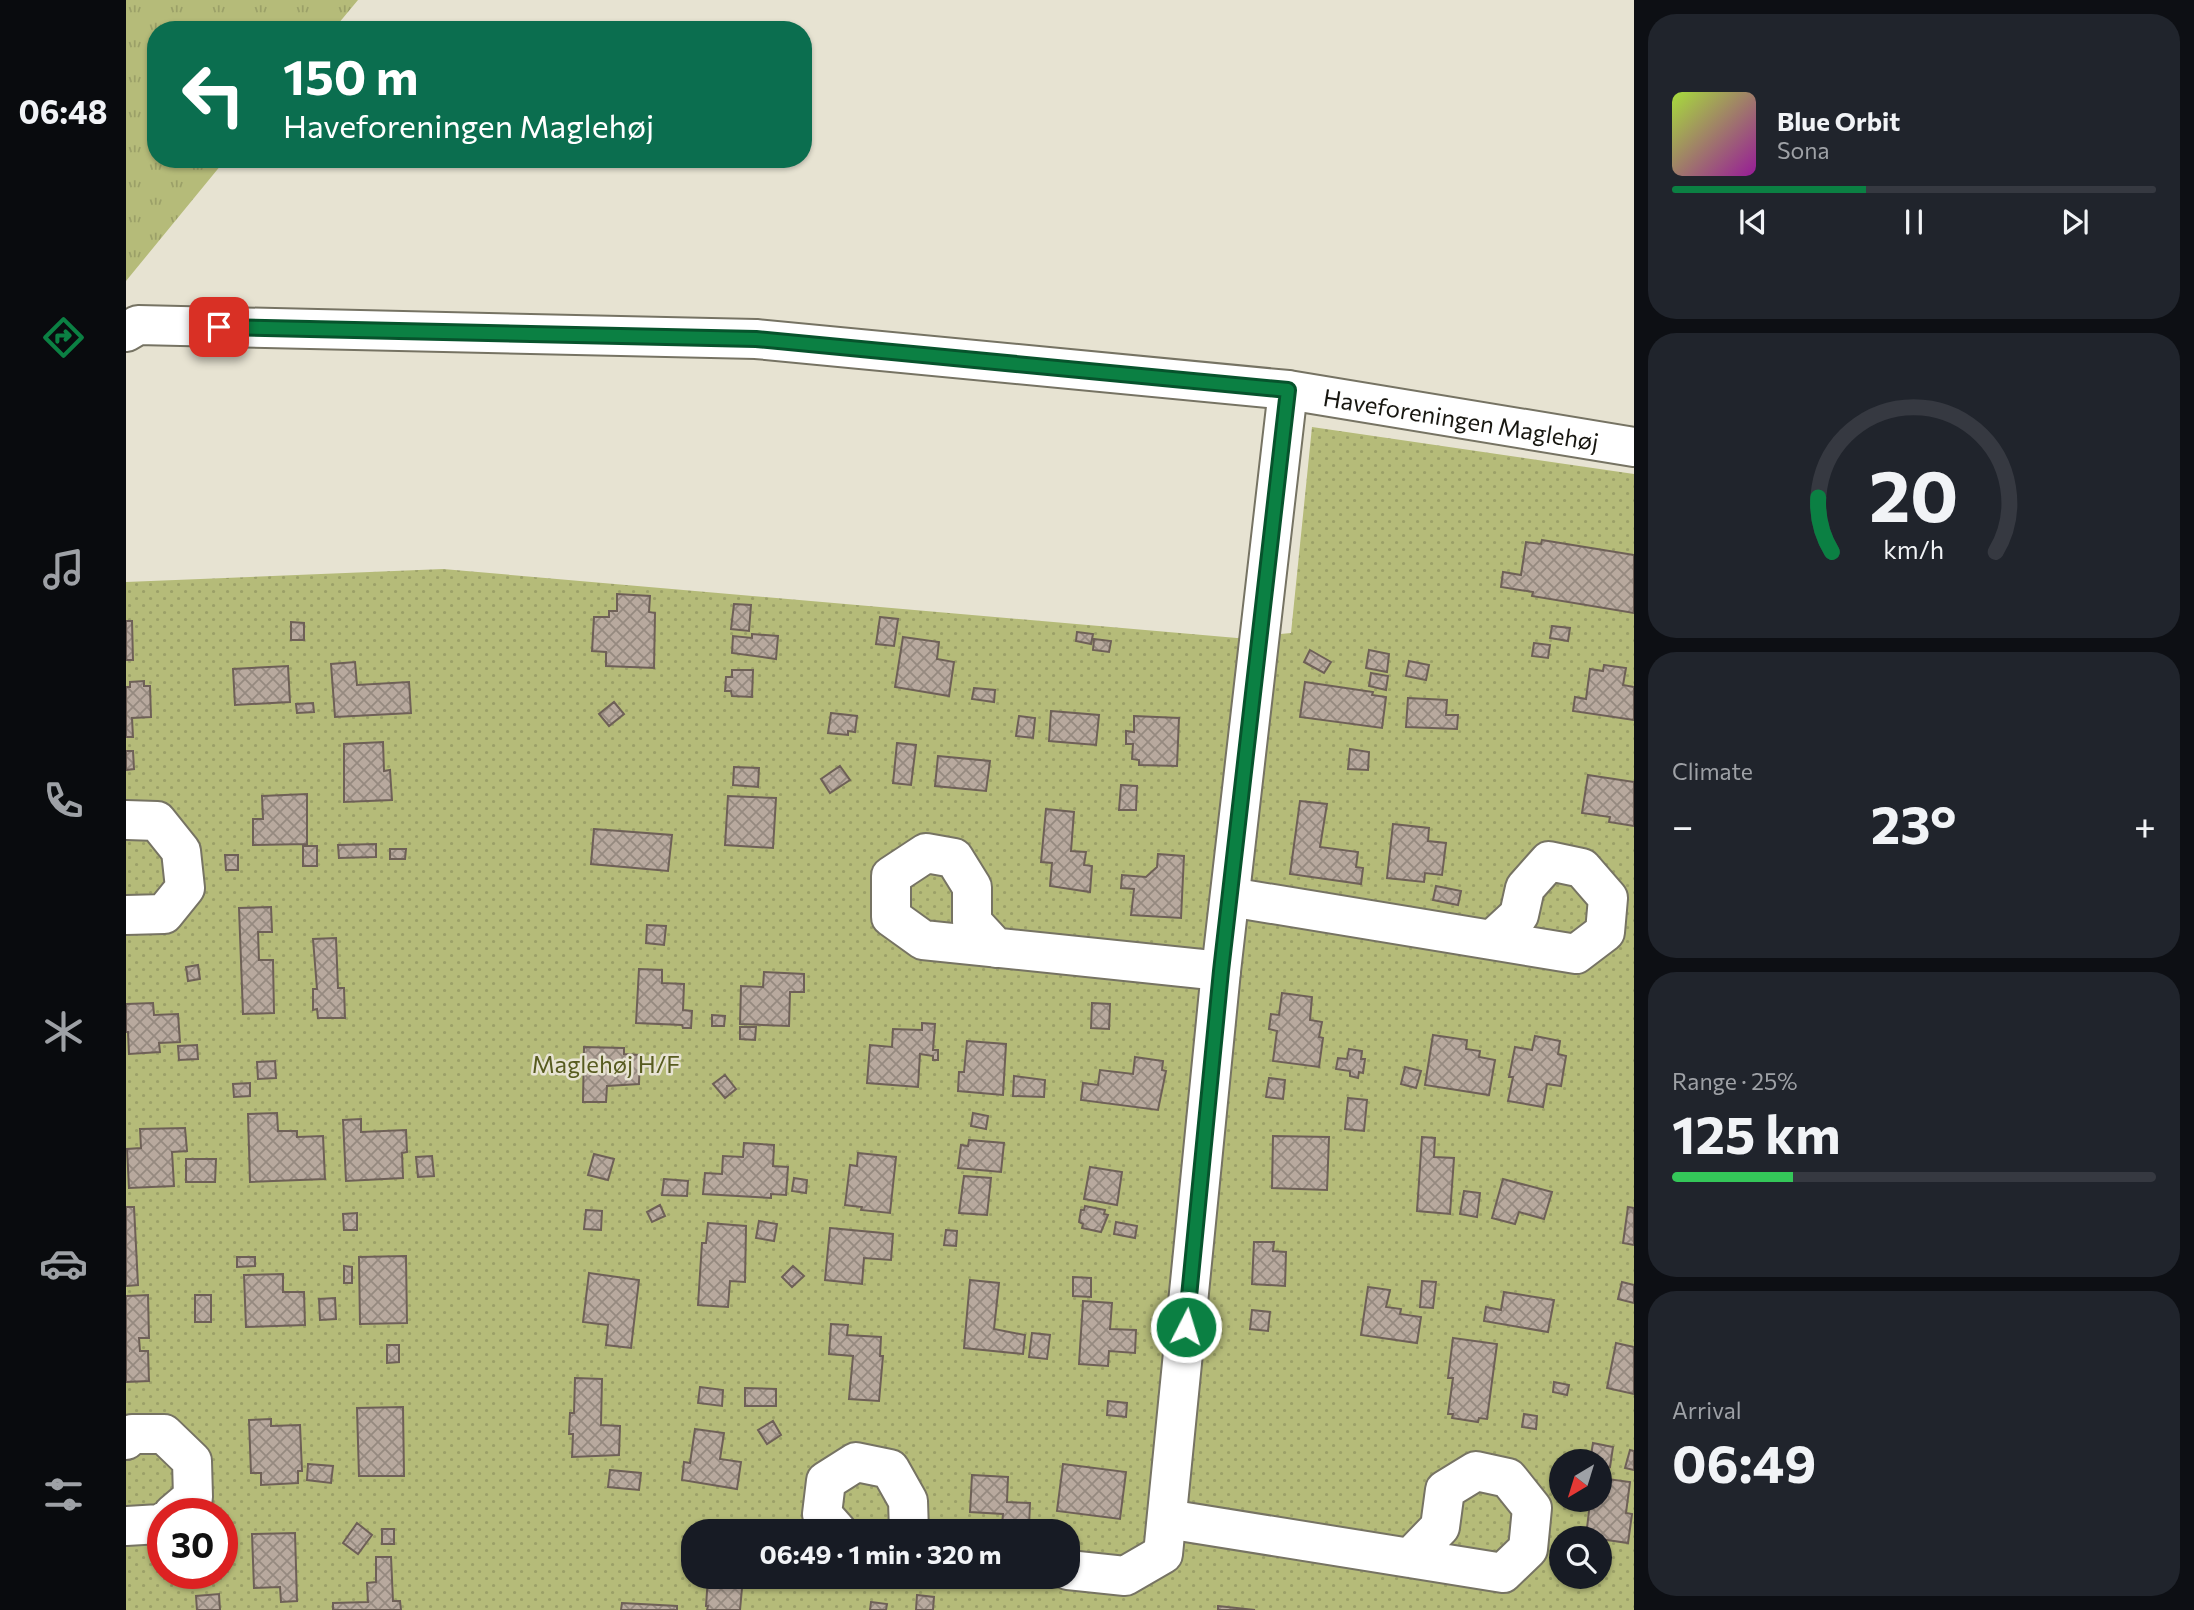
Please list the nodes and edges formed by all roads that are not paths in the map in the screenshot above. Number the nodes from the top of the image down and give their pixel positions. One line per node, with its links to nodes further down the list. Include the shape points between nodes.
1 (126, 332): 2 (street, Haveforeningen Maglehøj, via 138,325 756,339)
2 (1288, 390): 3 (street, Haveforeningen Maglehøj); 5 (street, Haveforeningen Maglehøj)
3 (1634, 447)
4 (126, 820): 6 (street, via 157,821 181,851 185,888 164,915)
5 (1230, 897): 7 (street); 9 (street, Haveforeningen Maglehøj)
6 (126, 915)
7 (1492, 940)
8 (996, 947): 9 (street)
9 (1221, 971): 14 (street, Haveforeningen Maglehøj)
10 (126, 1440): 11 (street, via 132,1434 164,1434 192,1461)
11 (192, 1498)
12 (826, 1519): 13 (street, via 822,1514 826,1481 856,1462 890,1469 908,1501)
13 (909, 1519)
14 (1167, 1519): 17 (street); 18 (street, Haveforeningen Maglehøj, via 1163,1554 1125,1576)
15 (147, 1525): 16 (street)
16 (126, 1526)
17 (1410, 1558)
18 (1080, 1571)

